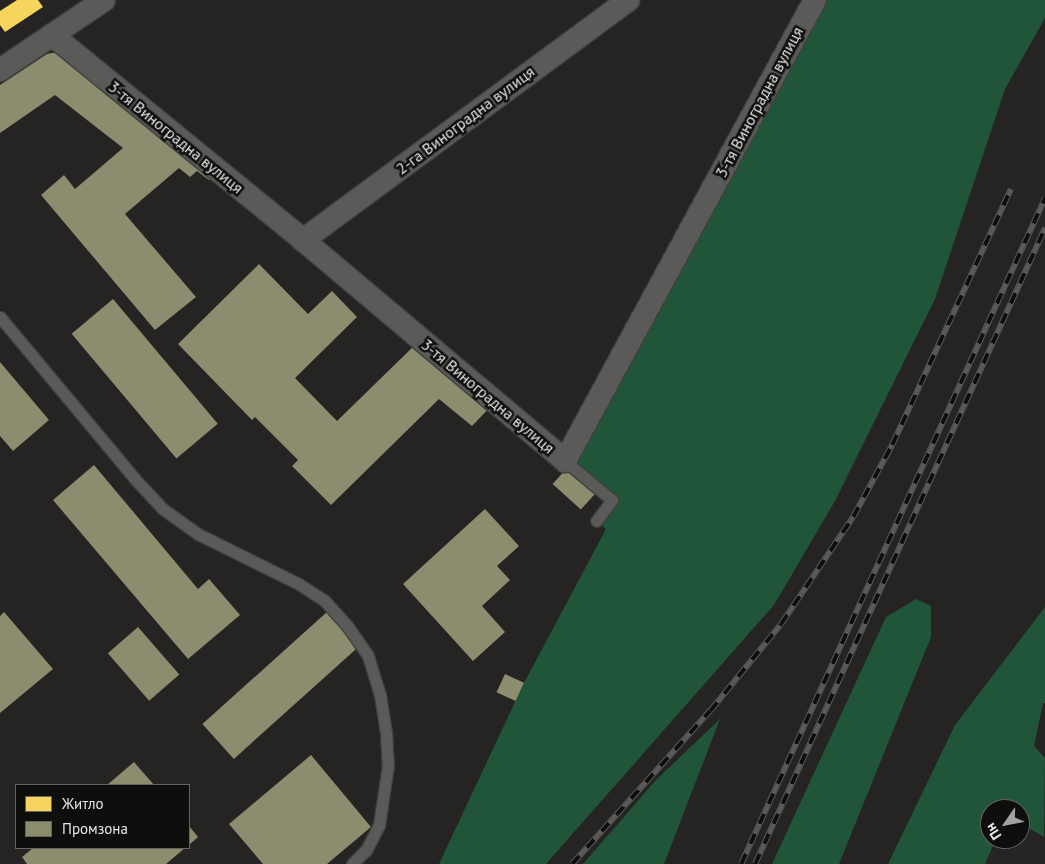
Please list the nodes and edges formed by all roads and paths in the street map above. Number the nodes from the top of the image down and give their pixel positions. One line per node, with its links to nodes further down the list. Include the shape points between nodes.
1 (104, 0): 4 (street)
2 (628, 0): 6 (street, 2-га Виноградна вулиця)
3 (814, 0): 8 (street, 3-тя Виноградна вулиця)
4 (52, 35): 5 (street); 6 (street, 3-тя Виноградна вулиця)
5 (0, 70)
6 (303, 240): 8 (street, 3-тя Виноградна вулиця)
7 (0, 317): 10 (lane, via 163,509 198,534 299,584 324,600 368,656 380,695 388,765 378,825 366,850)
8 (565, 461): 9 (lane, via 612,500)
9 (596, 521)
10 (352, 864)

